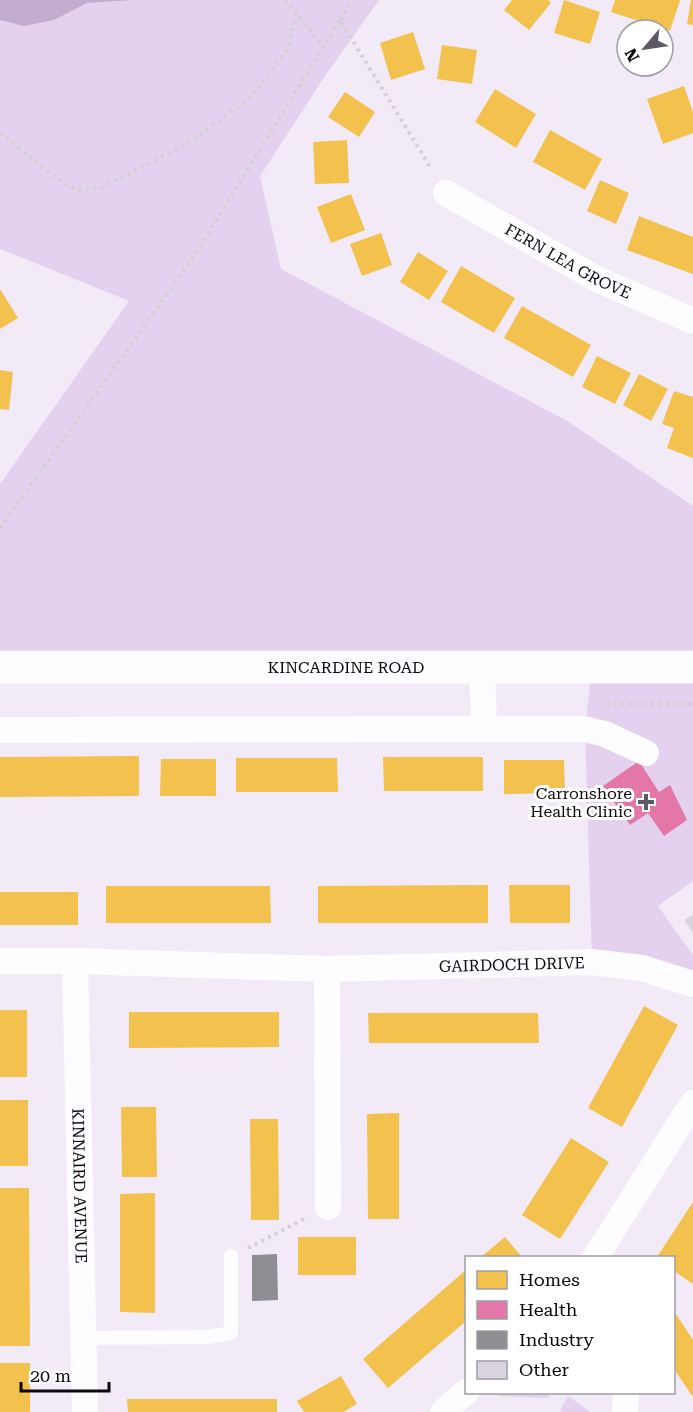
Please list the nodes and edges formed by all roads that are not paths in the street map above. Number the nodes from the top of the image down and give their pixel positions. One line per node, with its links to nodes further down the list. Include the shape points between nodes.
1 (446, 193): 2 (street, FERN LEA GROVE, via 597,279)
2 (693, 321)
3 (482, 666): 4 (street, KINCARDINE ROAD); 5 (street, KINCARDINE ROAD); 6 (street)
4 (693, 667)
5 (0, 668)
6 (484, 728): 7 (street); 8 (street, via 585,729)
7 (0, 730)
8 (646, 753)
9 (0, 961): 10 (street, GAIRDOCH DRIVE)
10 (75, 961): 11 (street, GAIRDOCH DRIVE); 17 (street, KINNAIRD AVENUE)
11 (327, 969): 12 (street, GAIRDOCH DRIVE, via 592,962 642,968); 14 (street)
12 (693, 984)
13 (693, 1103): 16 (street)
14 (328, 1207)
15 (231, 1256): 17 (lane, via 231,1333 208,1337)
16 (596, 1256)
17 (84, 1338): 20 (street, KINNAIRD AVENUE)
18 (465, 1393): 21 (street)
19 (626, 1394): 22 (street)
20 (85, 1412)
21 (443, 1412)
22 (625, 1412)

